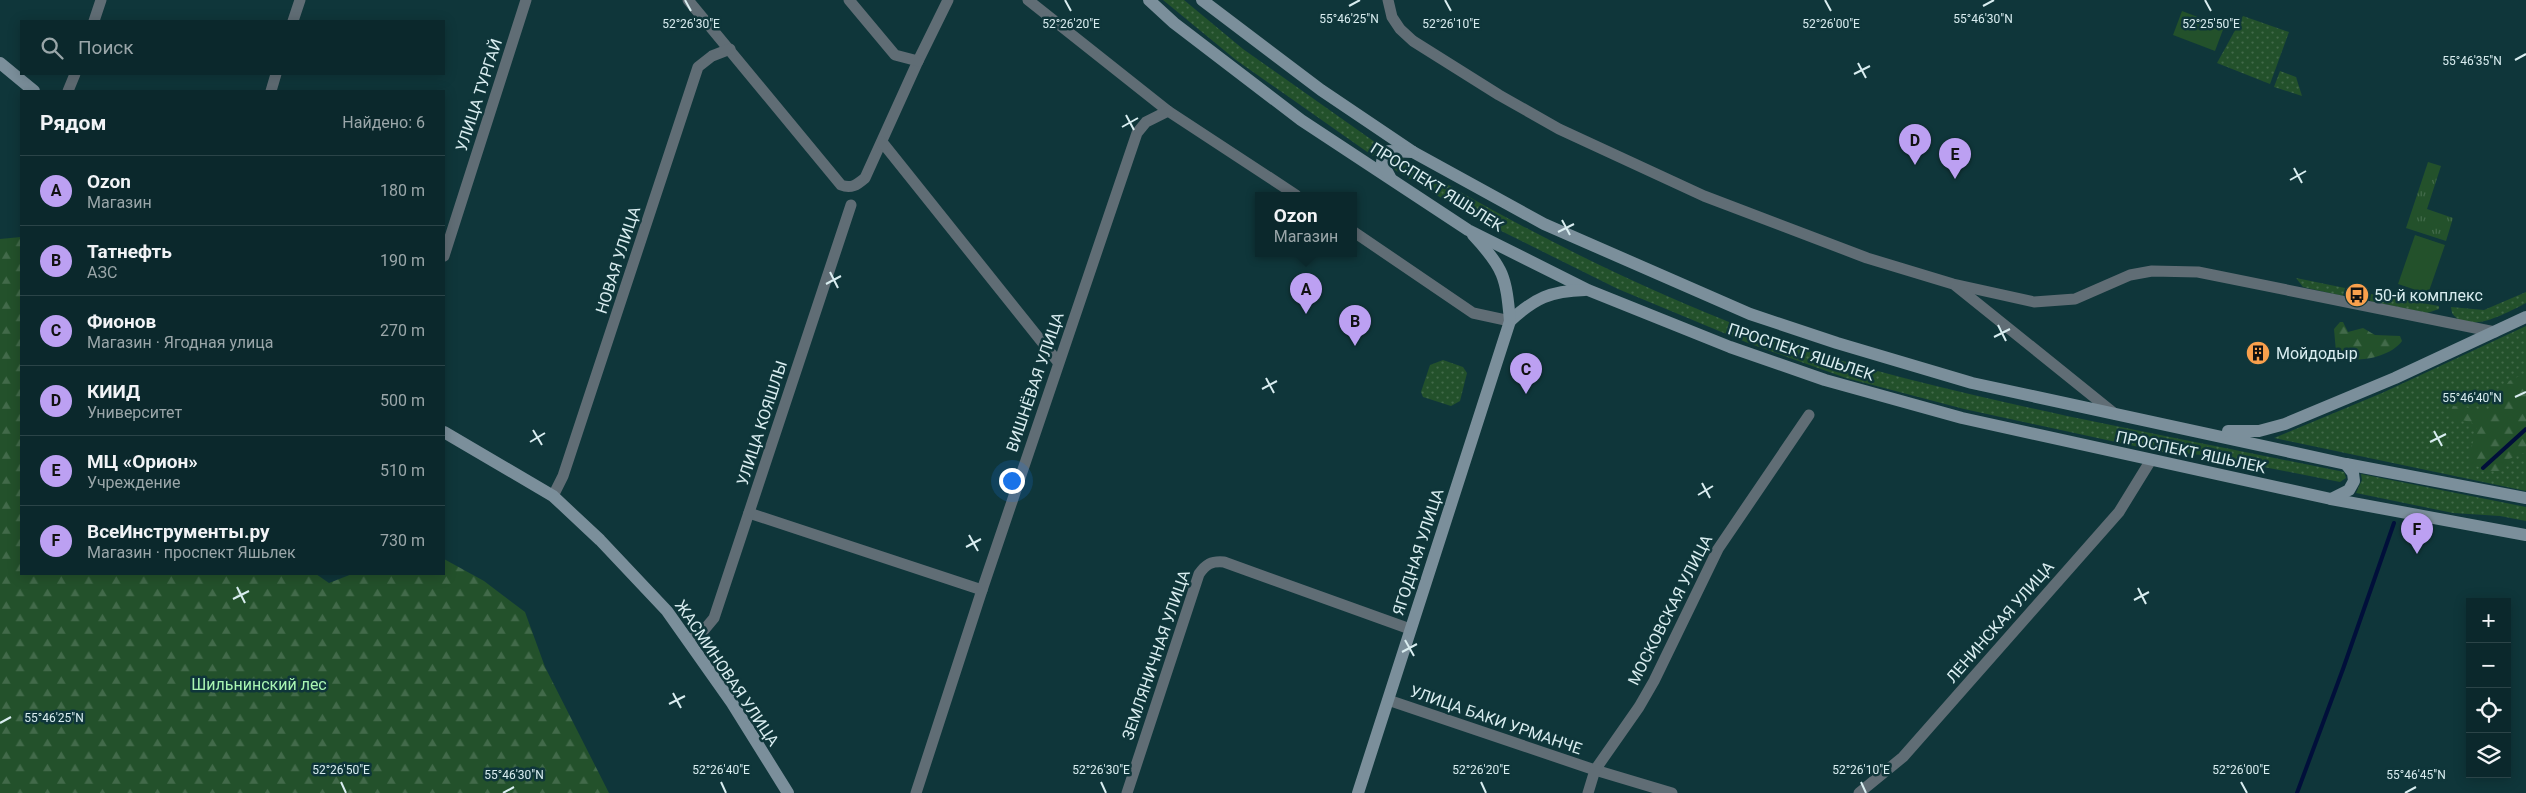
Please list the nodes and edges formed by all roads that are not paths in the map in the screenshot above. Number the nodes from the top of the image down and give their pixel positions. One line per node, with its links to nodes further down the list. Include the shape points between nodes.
1 (101, 0): 11 (street)
2 (300, 0): 12 (street)
3 (526, 0): 29 (street, УЛИЦА ТУРГАЙ)
4 (688, 0): 13 (street)
5 (849, 0): 14 (street, via 895,55)
6 (948, 0): 14 (street)
7 (1028, 0): 21 (street)
8 (1149, 0): 24 (main road, ПРОСПЕКТ ЯШЬЛЕК, via 1300,120)
9 (1202, 0): 23 (main road, ПРОСПЕКТ ЯШЬЛЕК, via 1321,90)
10 (1388, 0): 30 (street, via 1392,17 1413,41 1559,129 1704,196 1867,258)
11 (94, 20)
12 (293, 20)
13 (730, 49): 22 (street, via 841,185 848,188 865,178); 42 (street, НОВАЯ УЛИЦА, via 712,56 698,67 563,476)
14 (918, 61): 22 (street)
15 (0, 63): 18 (main road)
16 (75, 75): 19 (street)
17 (276, 75): 20 (street)
18 (33, 90)
19 (68, 90)
20 (271, 90)
21 (1168, 111): 25 (street); 35 (street, ВИШНЁВАЯ УЛИЦА, via 1146,122 1137,133)
22 (882, 142): 35 (street)
23 (1413, 152): 24 (main road, via 1389,151 1383,155 1382,162); 36 (main road, ПРОСПЕКТ ЯШЬЛЕК, via 1544,224 1750,314 1972,383)
24 (1392, 178): 27 (main road, ПРОСПЕКТ ЯШЬЛЕК)
25 (1291, 192)
26 (852, 205): 45 (street, УЛИЦА КОЯШЛЫ)
27 (1468, 230): 31 (main road, ПРОСПЕКТ ЯШЬЛЕК); 33 (main road, via 1494,258 1506,284)
28 (1357, 234): 33 (street, via 1473,313)
29 (445, 253)
30 (1953, 284): 34 (street, via 2034,302 2050,302 2075,299 2130,276 2152,271 2198,272); 36 (street)
31 (1588, 290): 33 (main road, via 1542,296); 40 (main road, ПРОСПЕКТ ЯШЬЛЕК, via 1730,348 1824,380 1962,418)
32 (2526, 318): 34 (main road)
33 (1510, 322): 48 (main road, ЯГОДНАЯ УЛИЦА)
34 (2494, 332): 38 (main road, via 2285,424 2259,432)
35 (1058, 362): 47 (street, ВИШНЁВАЯ УЛИЦА)
36 (2114, 414): 38 (main road, ПРОСПЕКТ ЯШЬЛЕК)
37 (1809, 415): 51 (street, МОСКОВСКАЯ УЛИЦА, via 1718,549 1639,707)
38 (2204, 431): 41 (main road, ПРОСПЕКТ ЯШЬЛЕК)
39 (445, 433): 42 (main road, ЖАСМИНОВАЯ УЛИЦА)
40 (2151, 460): 44 (main road, ПРОСПЕКТ ЯШЬЛЕК); 58 (street, ЛЕНИНСКАЯ УЛИЦА, via 2106,527 1903,757)
41 (2346, 464): 43 (main road, ПРОСПЕКТ ЯШЬЛЕК); 44 (main road, via 2353,473 2354,481 2349,490)
42 (553, 496): 49 (main road, ЖАСМИНОВАЯ УЛИЦА, via 653,596)
43 (2526, 498)
44 (2331, 499): 46 (main road, ПРОСПЕКТ ЯШЬЛЕК)
45 (749, 513): 47 (street); 49 (street, УЛИЦА КОЯШЛЫ, via 714,618)
46 (2526, 535)
47 (982, 590): 53 (street, ВИШНЁВАЯ УЛИЦА)
48 (1410, 629): 50 (main road, ЯГОДНАЯ УЛИЦА); 54 (street, ЗЕМЛЯНИЧНАЯ УЛИЦА, via 1224,562 1213,561 1205,565 1198,574)
49 (688, 641): 52 (main road, ЖАСМИНОВАЯ УЛИЦА)
50 (1388, 700): 51 (street, УЛИЦА БАКИ УРМАНЧЕ); 55 (main road, ЯГОДНАЯ УЛИЦА)
51 (1594, 770): 56 (street); 57 (street, УЛИЦА БАКИ УРМАНЧЕ)
52 (788, 793)
53 (916, 793)
54 (1126, 793)
55 (1358, 793)
56 (1588, 793)
57 (1672, 793)
58 (1859, 793)

